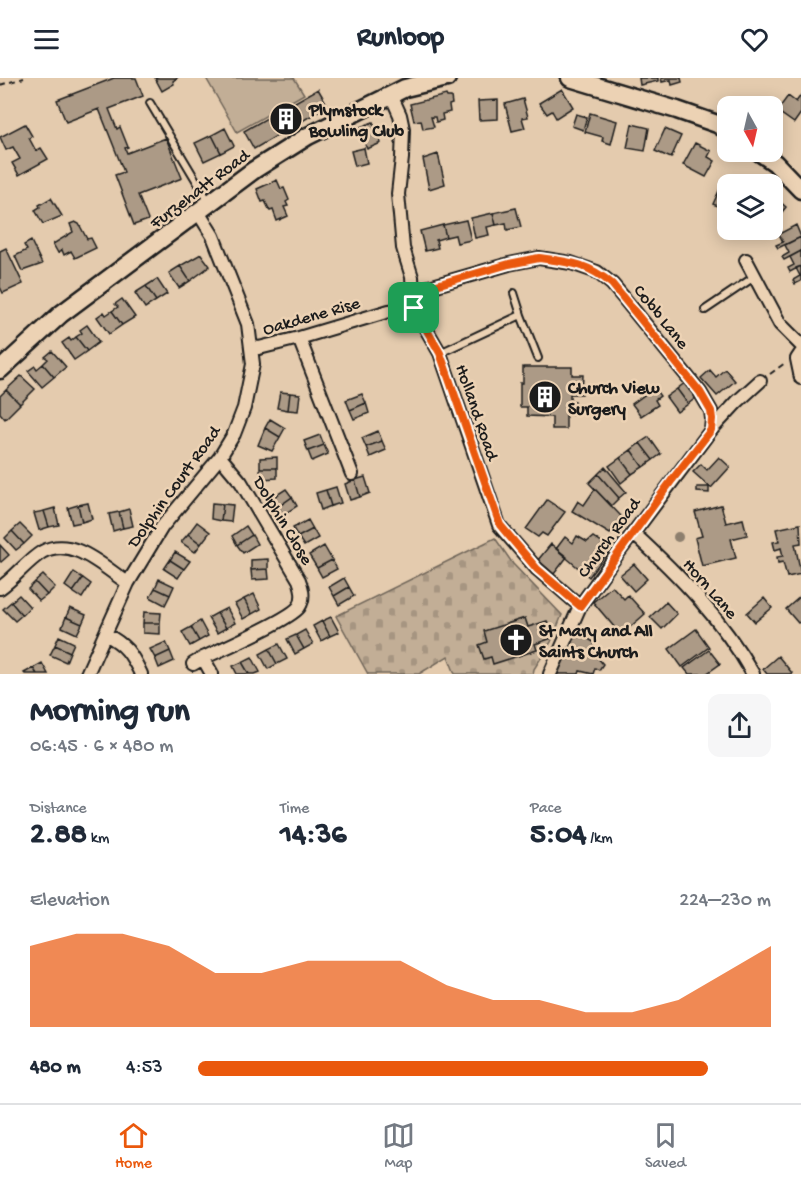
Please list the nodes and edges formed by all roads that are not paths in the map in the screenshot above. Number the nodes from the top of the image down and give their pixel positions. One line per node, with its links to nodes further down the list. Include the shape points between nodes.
1 (447, 78): 3 (street, Furzehatt Road)
2 (581, 79): 6 (street)
3 (429, 80): 4 (street, Furzehatt Road)
4 (391, 95): 9 (street, Furzehatt Road, via 308,136); 12 (street, Holland Road, via 403,129 398,194)
5 (150, 103): 9 (lane)
6 (717, 124)
7 (772, 162): 8 (street)
8 (801, 190)
9 (204, 207): 19 (street, Dolphin Court Road, via 248,324); 23 (street, Furzehatt Road, via 61,314)
10 (746, 260): 11 (street)
11 (754, 277): 15 (lane); 18 (street, via 780,324)
12 (412, 292): 14 (street, Holland Road); 26 (street, Cobb Lane, via 539,258 572,262 597,272 612,284 700,392 711,411)
13 (514, 292): 16 (lane)
14 (414, 308): 17 (street, Oakdene Rise, via 389,311); 20 (street, Holland Road)
15 (705, 310)
16 (521, 315): 20 (lane); 22 (lane)
17 (300, 338): 19 (street, Oakdene Rise); 28 (street)
18 (801, 345)
19 (252, 347): 27 (street, Dolphin Court Road, via 253,364 244,408)
20 (440, 353): 32 (street, Holland Road, via 500,525 537,569)
21 (801, 353): 24 (street, via 797,358)
22 (538, 358)
23 (0, 370)
24 (800, 373)
25 (760, 381): 26 (street, Church Road)
26 (711, 430): 29 (street, Church Road)
27 (220, 457): 30 (street, Dolphin Court Road, via 162,527); 36 (street, Dolphin Close, via 246,492 299,580 303,594 299,607 279,621 198,661)
28 (352, 474)
29 (633, 533): 32 (street, Church Road); 38 (street, Horn Lane, via 715,616)
30 (128, 583): 31 (street, via 78,550 58,546 42,552); 33 (street, Dolphin Court Road)
31 (0, 588)
32 (580, 606): 37 (street, Church Road)
33 (105, 634): 34 (street, Dolphin Court Road); 35 (street, via 131,652)
34 (87, 674)
35 (141, 674)
36 (213, 674)
37 (550, 674)
38 (753, 674)

